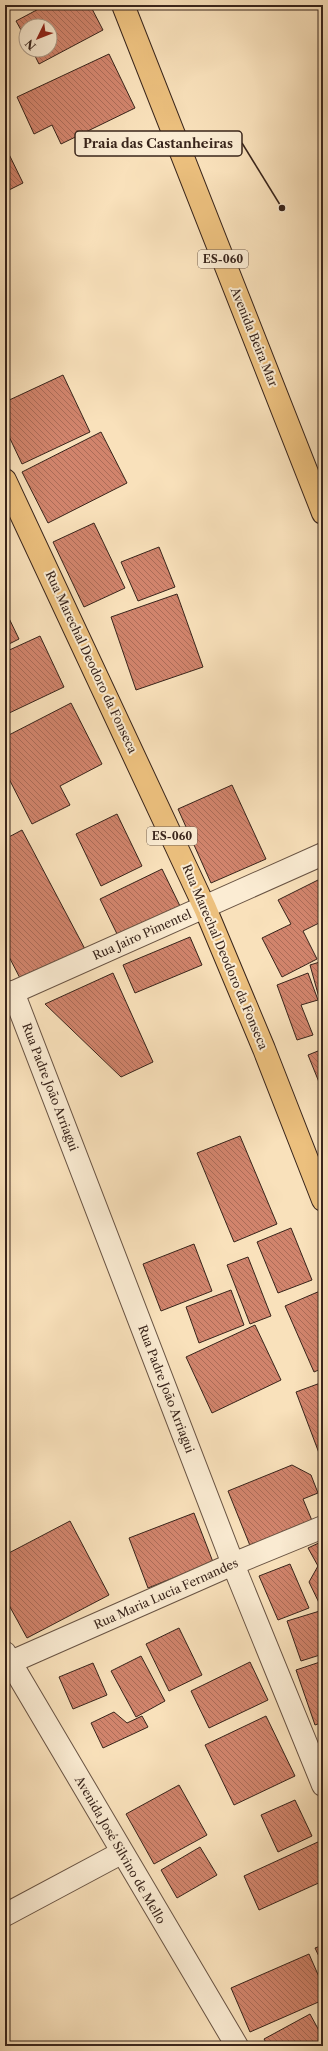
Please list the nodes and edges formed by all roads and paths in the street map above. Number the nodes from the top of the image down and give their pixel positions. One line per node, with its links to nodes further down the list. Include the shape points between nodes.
1 (122, 5): 3 (main road, Avenida Beira Mar / ES-060)
2 (5, 480): 5 (main road, Rua Marechal Deodoro da Fonseca / ES-060)
3 (323, 513)
4 (323, 854): 5 (street, Rua Jairo Pimentel)
5 (205, 908): 6 (street, Rua Jairo Pimentel); 7 (main road, Rua Marechal Deodoro da Fonseca / ES-060)
6 (9, 994): 9 (street, Rua Padre João Arriagui)
7 (323, 1200)
8 (323, 1527): 9 (street, Rua Maria Lucia Fernandes)
9 (233, 1564): 10 (street, Rua Maria Lucia Fernandes); 11 (street, Rua Padre João Arriagui)
10 (8, 1657): 12 (street, Avenida José Silvino de Mello)
11 (323, 1785)
12 (121, 1853): 13 (street); 14 (street, Avenida José Silvino de Mello)
13 (5, 1915)
14 (237, 2046)

